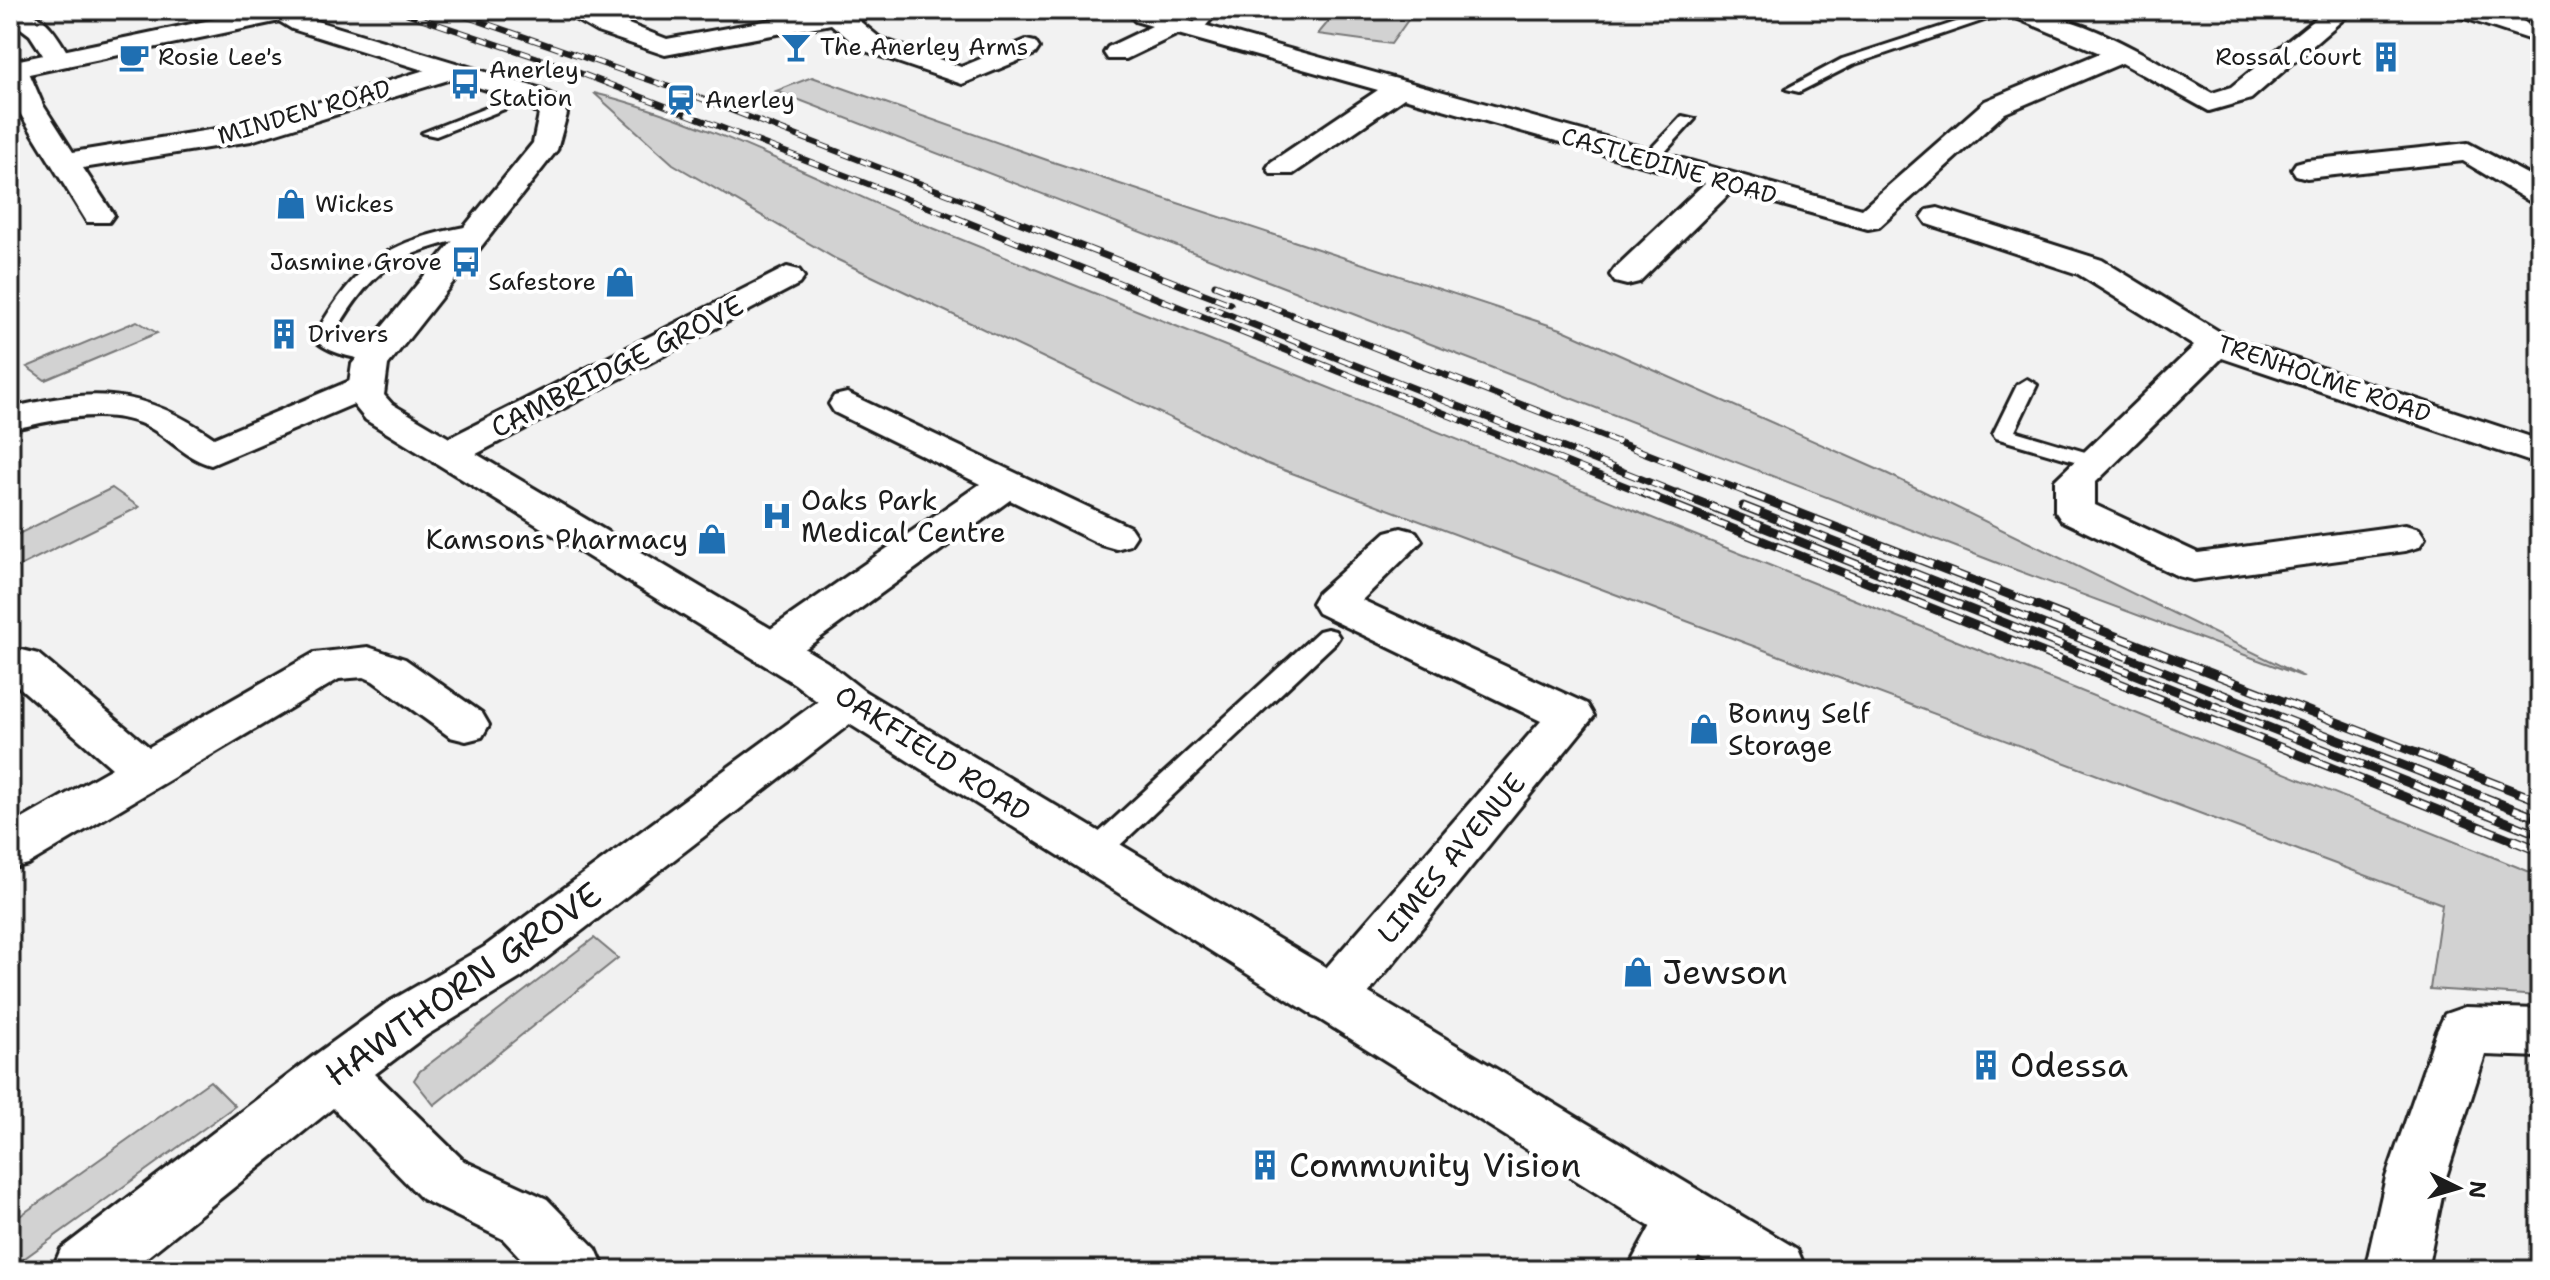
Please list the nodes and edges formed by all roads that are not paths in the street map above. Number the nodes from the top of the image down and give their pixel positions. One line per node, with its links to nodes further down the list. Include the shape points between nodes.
1 (12, 10): 16 (street, via 40,30)
2 (572, 10): 10 (street, via 665,47)
3 (866, 10): 10 (street)
4 (2007, 10): 20 (lane, via 1847,62)
5 (2018, 10): 15 (street)
6 (2341, 10): 15 (street, via 2241,93 2209,103)
7 (2464, 10): 12 (street)
8 (288, 12): 16 (street); 18 (street, via 301,24)
9 (1144, 16): 11 (street, CASTLEDINE ROAD)
10 (838, 17): 13 (street, via 871,44 962,76)
11 (1193, 23): 14 (street); 19 (street, CASTLEDINE ROAD)
12 (2540, 35)
13 (1026, 48)
14 (1117, 53)
15 (2123, 53): 28 (street, CASTLEDINE ROAD, via 1995,107 1868,220)
16 (59, 60): 17 (street)
17 (13, 70): 25 (street)
18 (448, 71): 21 (street); 25 (street, MINDEN ROAD, via 251,132)
19 (1398, 89): 24 (street, CASTLEDINE ROAD); 26 (street)
20 (1794, 89)
21 (532, 95): 23 (lane); 32 (street, via 553,114 547,144)
22 (1687, 119): 24 (lane)
23 (430, 133)
24 (1648, 161): 28 (street, CASTLEDINE ROAD)
25 (63, 162): 30 (street)
26 (1282, 168)
27 (2307, 169): 29 (street, via 2468,152)
28 (1724, 182): 33 (street)
29 (2540, 194)
30 (98, 215)
31 (1938, 217): 35 (street, TRENHOLME ROAD, via 2090,267)
32 (475, 230): 36 (street); 36 (lane, via 392,253 333,317 323,338)
33 (1627, 275)
34 (787, 277): 41 (street, CAMBRIDGE GROVE)
35 (2216, 344): 40 (street, TRENHOLME ROAD); 42 (street)
36 (370, 370): 39 (street, via 211,453 158,418 132,410 45,410); 41 (street, OAKFIELD ROAD, via 365,397 379,412)
37 (2027, 385): 42 (lane, via 2003,434)
38 (847, 404): 43 (street)
39 (10, 419)
40 (2540, 453)
41 (447, 454): 48 (street, OAKFIELD ROAD)
42 (2085, 470): 45 (street, via 2075,511 2193,567)
43 (1008, 483): 44 (street); 48 (street)
44 (1116, 536)
45 (2405, 538)
46 (1401, 541): 55 (street, LIMES AVENUE, via 1333,603 1571,716)
47 (1327, 637): 54 (lane)
48 (772, 650): 50 (street, OAKFIELD ROAD)
49 (22, 665): 52 (street)
50 (848, 702): 54 (street, OAKFIELD ROAD); 57 (street, HAWTHORN GROVE, via 503,962 407,1019)
51 (466, 725): 52 (street, via 389,670 368,662 330,664)
52 (146, 771): 53 (street)
53 (10, 850)
54 (1092, 855): 55 (street, OAKFIELD ROAD)
55 (1331, 1000): 58 (street, OAKFIELD ROAD)
56 (2540, 1033): 63 (street, via 2465,1031 2416,1177)
57 (335, 1072): 59 (street, via 443,1180 525,1219); 60 (street, HAWTHORN GROVE)
58 (1688, 1218): 61 (street); 62 (street, OAKFIELD ROAD)
59 (558, 1265)
60 (83, 1270)
61 (1658, 1270)
62 (1775, 1270)
63 (2396, 1270)

